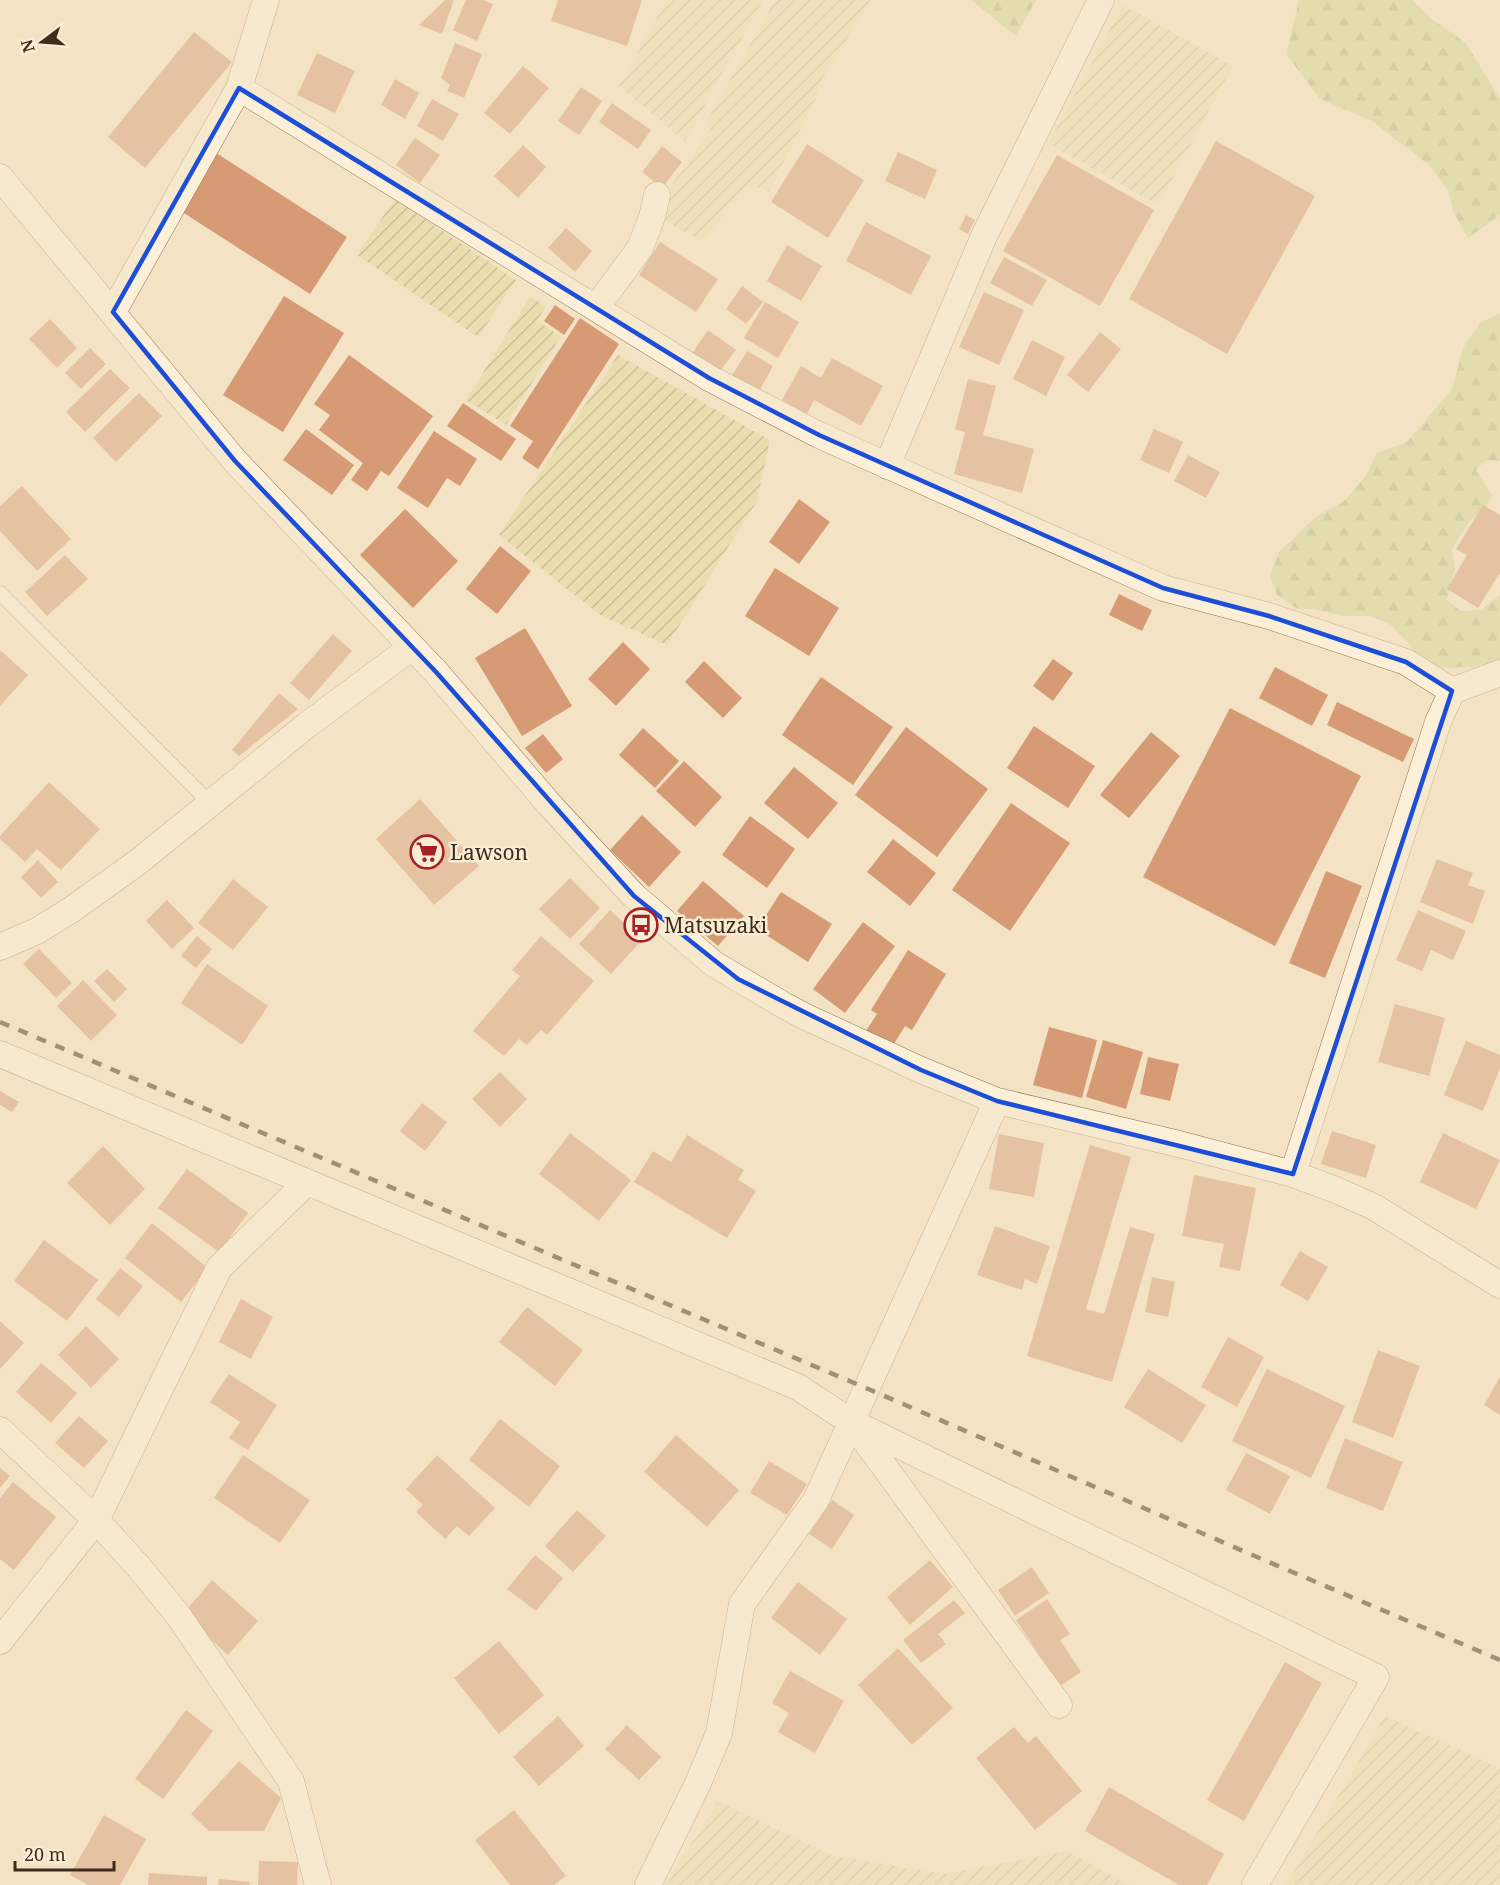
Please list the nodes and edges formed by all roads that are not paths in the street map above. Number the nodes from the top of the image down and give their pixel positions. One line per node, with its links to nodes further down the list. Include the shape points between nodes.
1 (266, 0): 3 (street)
2 (1101, 0): 8 (street, via 984,236)
3 (239, 88): 6 (street); 7 (street)
4 (0, 177): 7 (street)
5 (657, 195): 6 (street, via 640,248)
6 (596, 308): 8 (street, via 709,378)
7 (113, 312): 10 (street, via 235,461)
8 (887, 466): 12 (street, via 1163,588 1269,616 1406,662)
9 (0, 593): 13 (lane)
10 (412, 647): 13 (street); 16 (street, via 634,896 714,964 806,1017)
11 (1500, 673): 12 (street)
12 (1452, 691): 17 (street, via 1438,722)
13 (210, 803): 14 (street, via 71,910 37,931)
14 (1, 946)
15 (0, 1054): 18 (street)
16 (997, 1101): 17 (street); 20 (street)
17 (1293, 1174): 19 (street, via 1374,1207)
18 (306, 1183): 20 (street, via 798,1387); 22 (street, via 219,1268)
19 (1500, 1285)
20 (851, 1422): 24 (street); 26 (street, via 816,1500 741,1604 719,1733); 27 (street, via 1376,1677)
21 (0, 1430): 22 (street)
22 (96, 1520): 23 (street); 25 (street, via 178,1615 291,1781)
23 (0, 1641)
24 (1059, 1705)
25 (318, 1885)
26 (648, 1885)
27 (1255, 1885)

